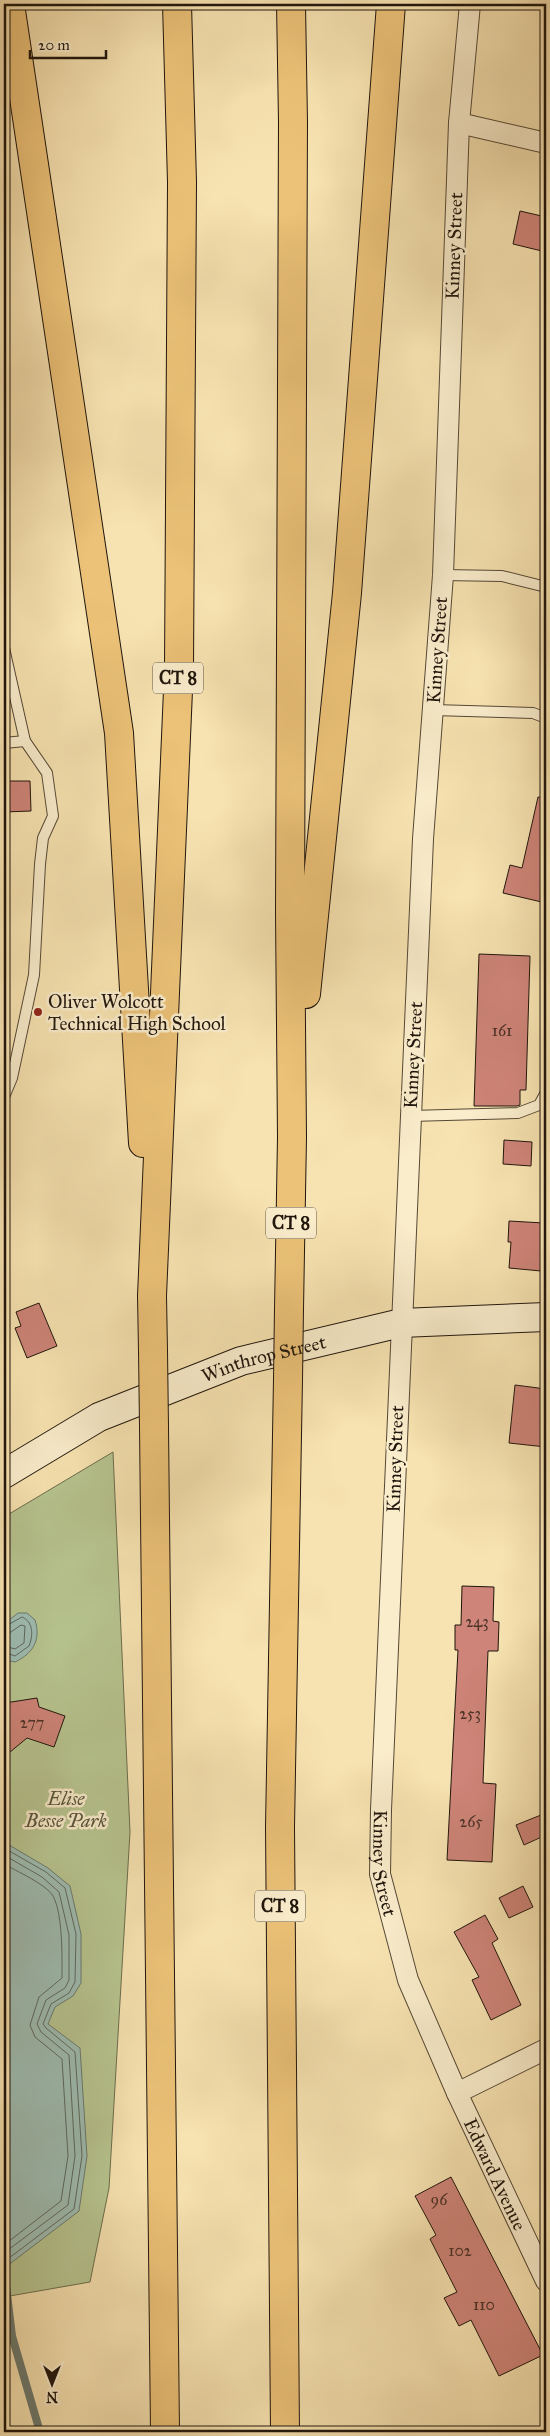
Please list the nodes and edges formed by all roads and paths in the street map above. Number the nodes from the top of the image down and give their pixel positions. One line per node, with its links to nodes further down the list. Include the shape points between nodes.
1 (10, 4): 19 (highway, via 119,733)
2 (178, 4): 19 (highway, CT 8, via 182,182 179,667)
3 (291, 4): 18 (highway, CT 8)
4 (390, 4): 18 (highway, via 347,593)
5 (470, 4): 6 (street, Kinney Street)
6 (459, 123): 7 (street); 8 (street, Kinney Street)
7 (546, 144)
8 (443, 575): 9 (lane, via 502,576); 11 (street, Kinney Street)
9 (546, 587)
10 (4, 648): 13 (lane)
11 (433, 710): 12 (lane, via 533,713); 17 (street, Kinney Street, via 423,839)
12 (546, 718)
13 (25, 741): 14 (lane); 16 (lane, via 47,774 53,816 43,838 34,975 12,1078)
14 (4, 743)
15 (546, 1092): 17 (lane, via 539,1105 518,1112)
16 (4, 1097)
17 (410, 1116): 21 (street, Kinney Street)
18 (292, 1137): 27 (highway, CT 8, bridge, via 280,1827)
19 (152, 1296): 26 (highway, CT 8, bridge)
20 (546, 1317): 21 (street, Winthrop Street)
21 (401, 1323): 22 (street, Winthrop Street, via 241,1361 99,1418); 24 (street, Kinney Street, via 380,1874 408,1980)
22 (4, 1474)
23 (546, 2048): 24 (street)
24 (457, 2093): 25 (street, Edward Avenue)
25 (546, 2281)
26 (165, 2432)
27 (285, 2432)

